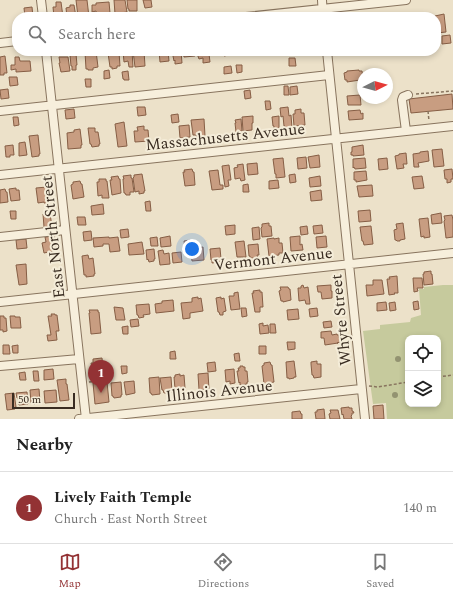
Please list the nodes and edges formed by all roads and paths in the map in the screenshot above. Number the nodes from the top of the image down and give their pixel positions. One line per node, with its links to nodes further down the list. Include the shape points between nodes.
1 (41, 0): 4 (street)
2 (322, 0): 5 (street)
3 (406, 0): 6 (street)
4 (42, 12)
5 (323, 12)
6 (329, 12)
7 (12, 42): 8 (street)
8 (0, 43)
9 (47, 56): 16 (street, East North Street)
10 (327, 56): 11 (street, Whyte Street)
11 (329, 76): 16 (street); 22 (street, Whyte Street)
12 (453, 91): 13 (path)
13 (444, 92): 14 (path); 15 (path)
14 (408, 95): 21 (street, via 402,100)
15 (444, 95)
16 (52, 105): 17 (street); 23 (street, East North Street)
17 (0, 111)
18 (428, 112): 19 (path)
19 (429, 120)
20 (453, 126): 21 (street, Massachusetts Avenue)
21 (406, 131): 22 (street, Massachusetts Avenue)
22 (335, 138): 23 (street, Massachusetts Avenue); 28 (street, Whyte Street)
23 (59, 168): 24 (street, Massachusetts Avenue); 25 (street, East North Street)
24 (0, 175)
25 (65, 230): 26 (street); 29 (street, East North Street)
26 (0, 237)
27 (453, 253): 28 (street, Vermont Avenue)
28 (348, 264): 29 (street, Vermont Avenue); 38 (street, Whyte Street)
29 (72, 294): 30 (street, Vermont Avenue); 31 (street, East North Street)
30 (0, 302)
31 (79, 359): 32 (street); 39 (street, East North Street)
32 (0, 366)
33 (453, 375): 34 (path)
34 (441, 377)
35 (89, 382): 36 (path)
36 (99, 382)
37 (405, 382): 38 (path)
38 (361, 387): 39 (street, Illinois Avenue); 40 (street, Whyte Street)
39 (83, 419)
40 (365, 419)

